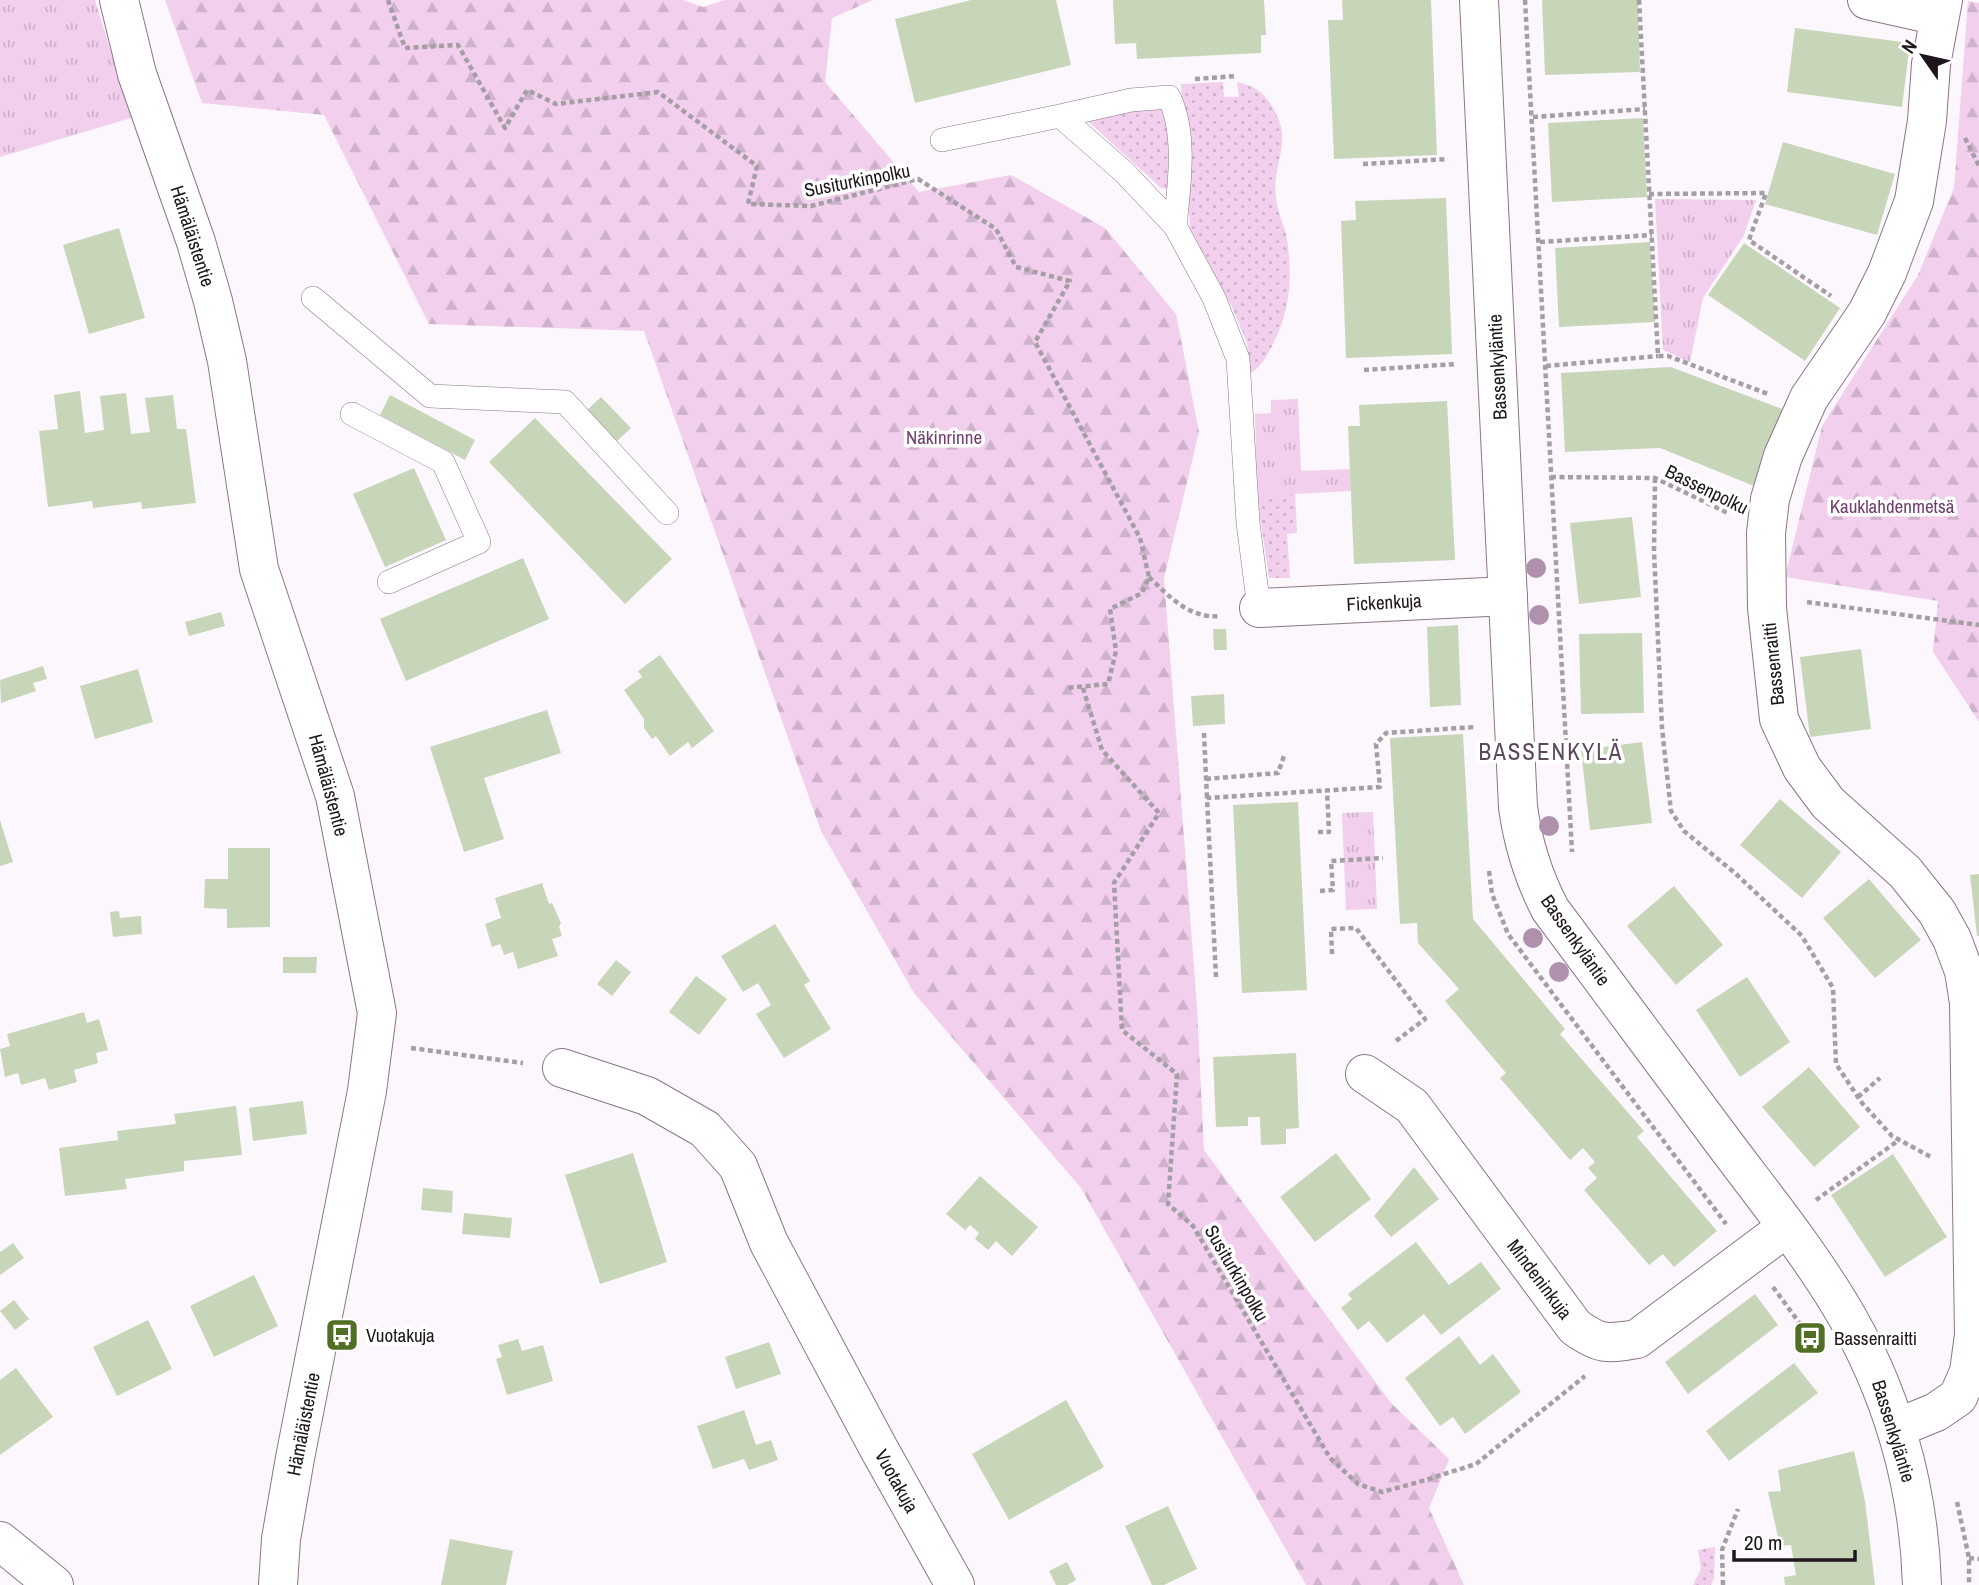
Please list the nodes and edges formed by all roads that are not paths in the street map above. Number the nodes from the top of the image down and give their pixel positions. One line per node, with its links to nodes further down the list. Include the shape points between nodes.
1 (119, 0): 20 (street, Hämäläistentie, via 137,74 214,301 259,569 335,796 377,1013 367,1091 295,1458)
2 (1479, 0): 12 (street, Bassenkyläntie)
3 (1867, 0): 4 (street)
4 (1941, 8): 17 (street, Bassenraitti, via 1914,201 1867,313 1804,408 1773,488 1766,533 1770,649 1779,719 1802,768 1828,803 1905,872 1937,912 1964,971 1969,1003 1974,1335 1969,1372 1958,1397)
5 (1060, 116): 6 (lane); 7 (lane, via 1124,172); 7 (lane, via 1131,100 1169,97 1175,110 1181,170)
6 (942, 140)
7 (1175, 226): 13 (lane, via 1214,298 1238,359 1248,523)
8 (313, 298): 10 (lane, via 430,396 565,402)
9 (352, 414): 11 (lane, via 443,462 479,542)
10 (667, 513)
11 (388, 582)
12 (1508, 596): 13 (street, Fickenkuja); 16 (street, Bassenkyläntie, via 1518,807 1535,878 1550,909)
13 (1259, 608)
14 (562, 1068): 21 (street, Vuotakuja, via 658,1102 705,1129 738,1166 769,1243)
15 (1365, 1074): 16 (street, Mindeninkuja, via 1412,1106 1575,1327 1594,1340 1637,1339)
16 (1800, 1215): 17 (street, Bassenkyläntie, via 1876,1373)
17 (1897, 1428): 22 (street, Bassenkyläntie, via 1913,1492)
18 (0, 1541): 19 (street)
19 (54, 1585)
20 (278, 1585)
21 (955, 1585)
22 (1922, 1585)

